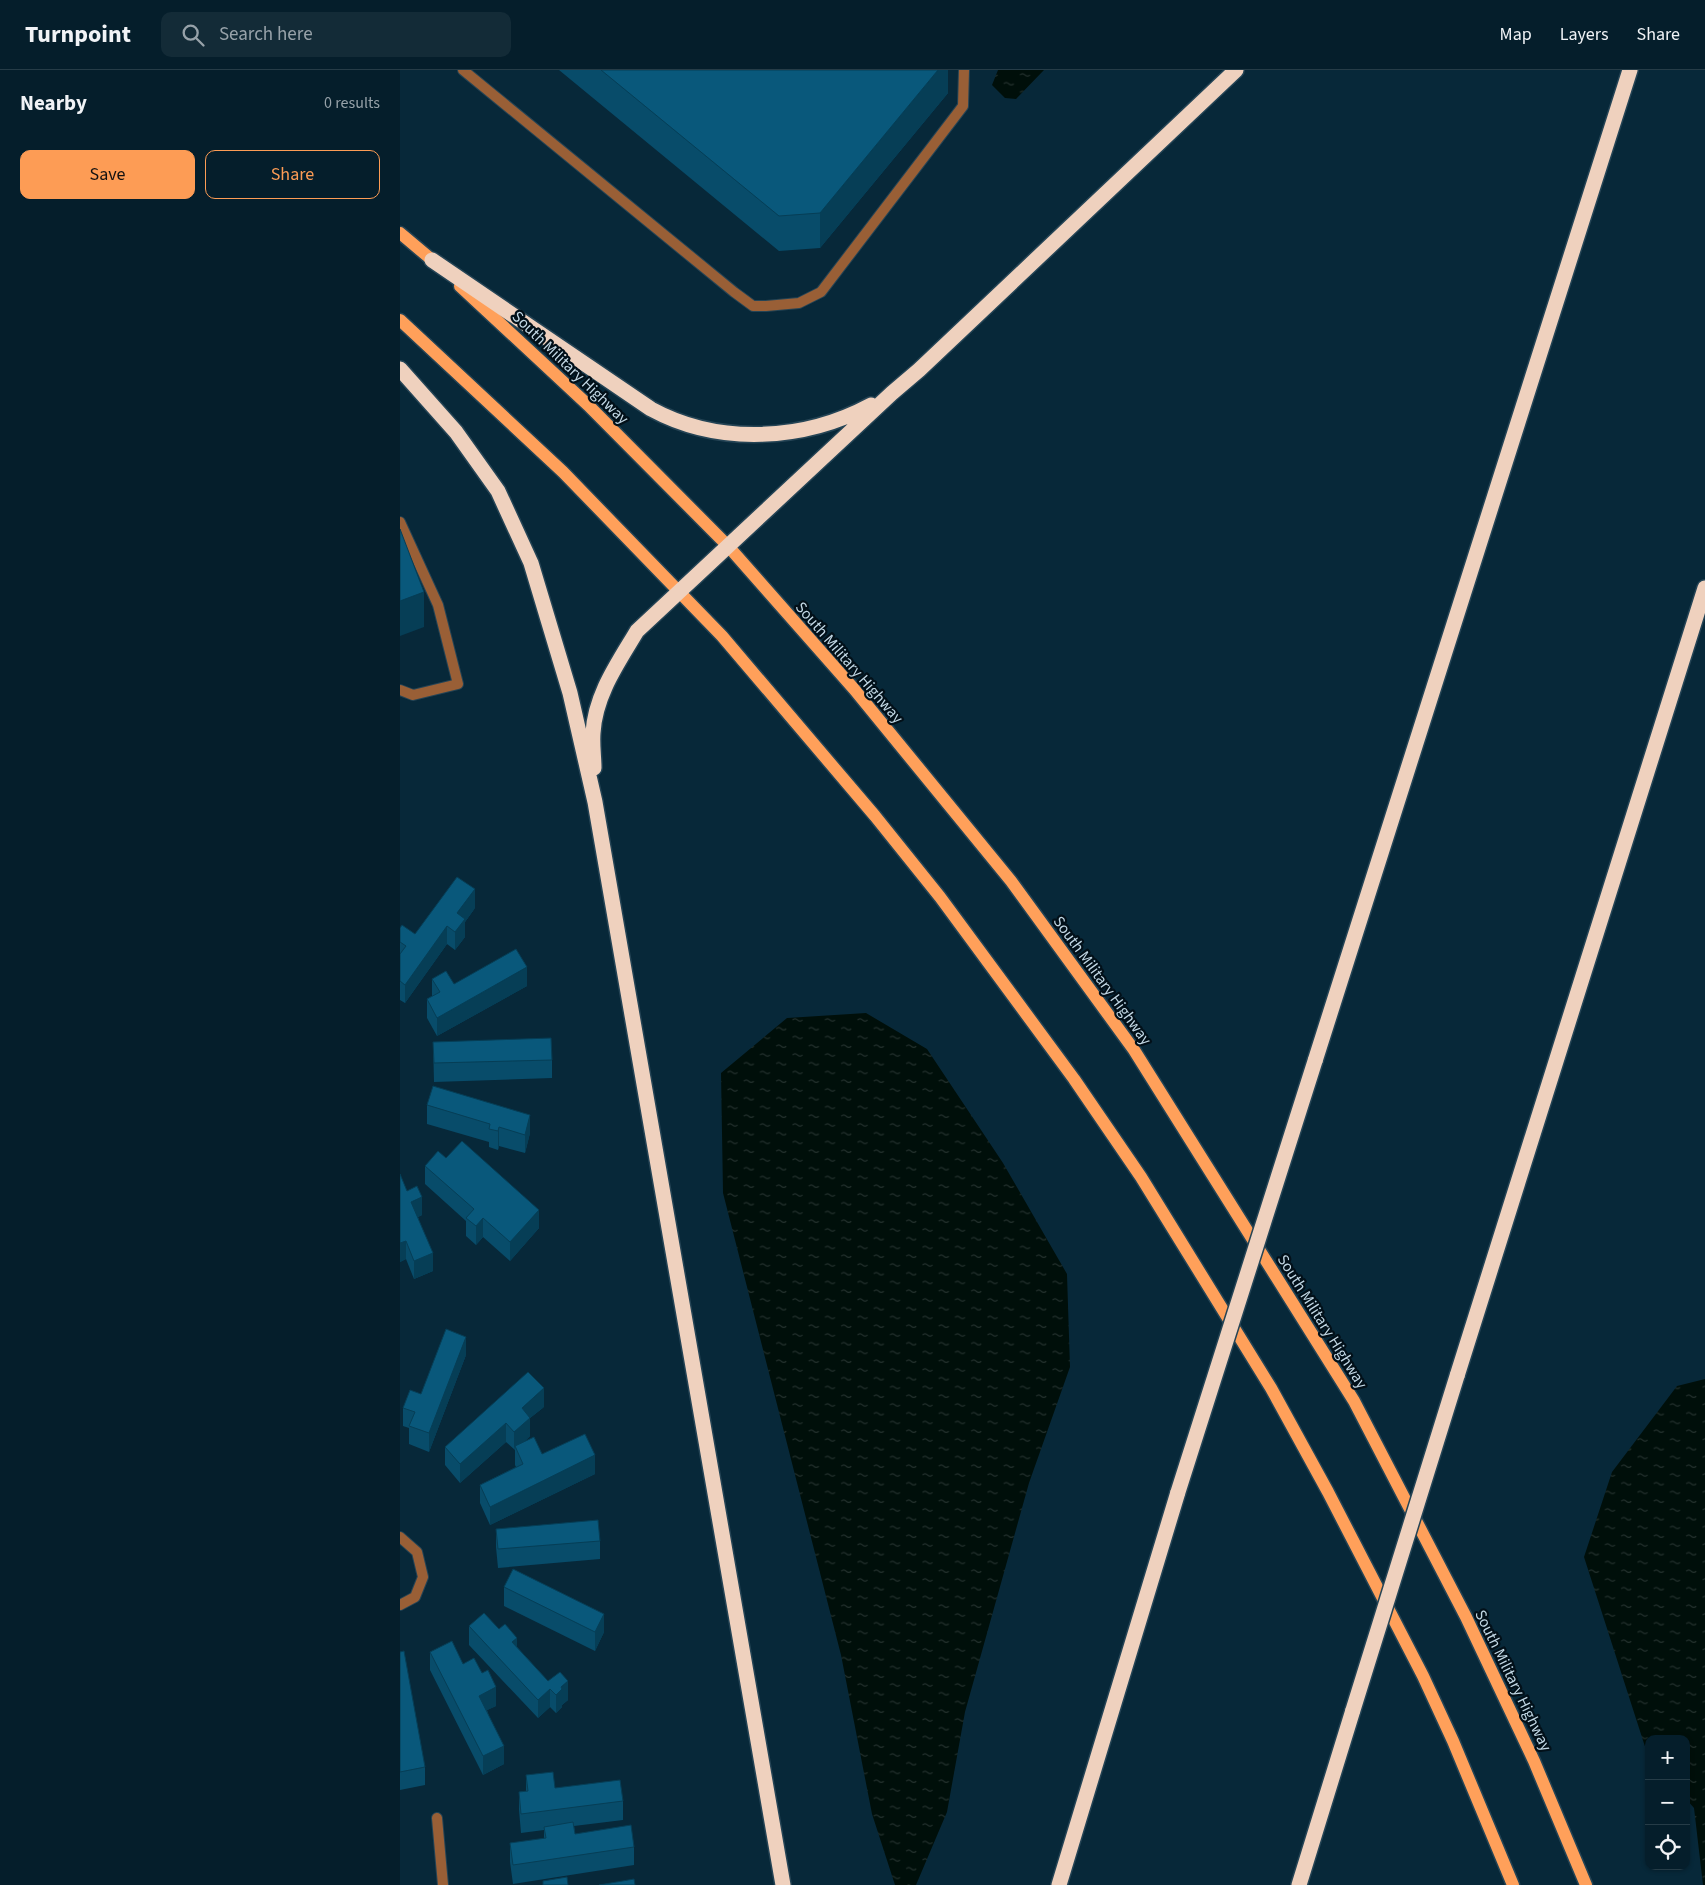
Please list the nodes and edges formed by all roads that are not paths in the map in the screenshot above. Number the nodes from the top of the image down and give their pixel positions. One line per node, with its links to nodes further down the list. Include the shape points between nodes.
1 (463, 70): 2 (street, via 753,306 799,303 821,292 963,106)
2 (964, 70)
3 (1236, 70): 9 (highway)
4 (1630, 70): 21 (highway, bridge, via 1178,1492)
5 (400, 233): 6 (main road, South Military Highway)
6 (432, 260): 9 (highway, via 652,409 682,423 726,433 753,435 802,431 848,417); 11 (main road, South Military Highway, via 588,405)
7 (400, 320): 13 (main road, via 563,472)
8 (400, 369): 15 (highway, via 456,432 498,491 531,562 570,693)
9 (892, 393): 11 (highway)
10 (400, 523): 14 (street, via 438,605 458,684 413,695)
11 (728, 546): 13 (highway); 24 (main road, South Military Highway, via 854,689 1011,881 1134,1050 1354,1401 1466,1617 1534,1761)
12 (1705, 588): 22 (highway, bridge)
13 (679, 592): 15 (highway, via 637,631 610,675 595,714 592,735); 23 (main road, via 735,651 940,897 1074,1079 1141,1177 1271,1388 1332,1501 1423,1676)
14 (400, 690)
15 (595, 802): 20 (highway)
16 (400, 1537): 17 (street, via 417,1552 423,1577 415,1597)
17 (400, 1605)
18 (437, 1818): 19 (street)
19 (443, 1885)
20 (783, 1885)
21 (1059, 1885)
22 (1299, 1885)
23 (1513, 1885)
24 (1586, 1885)

